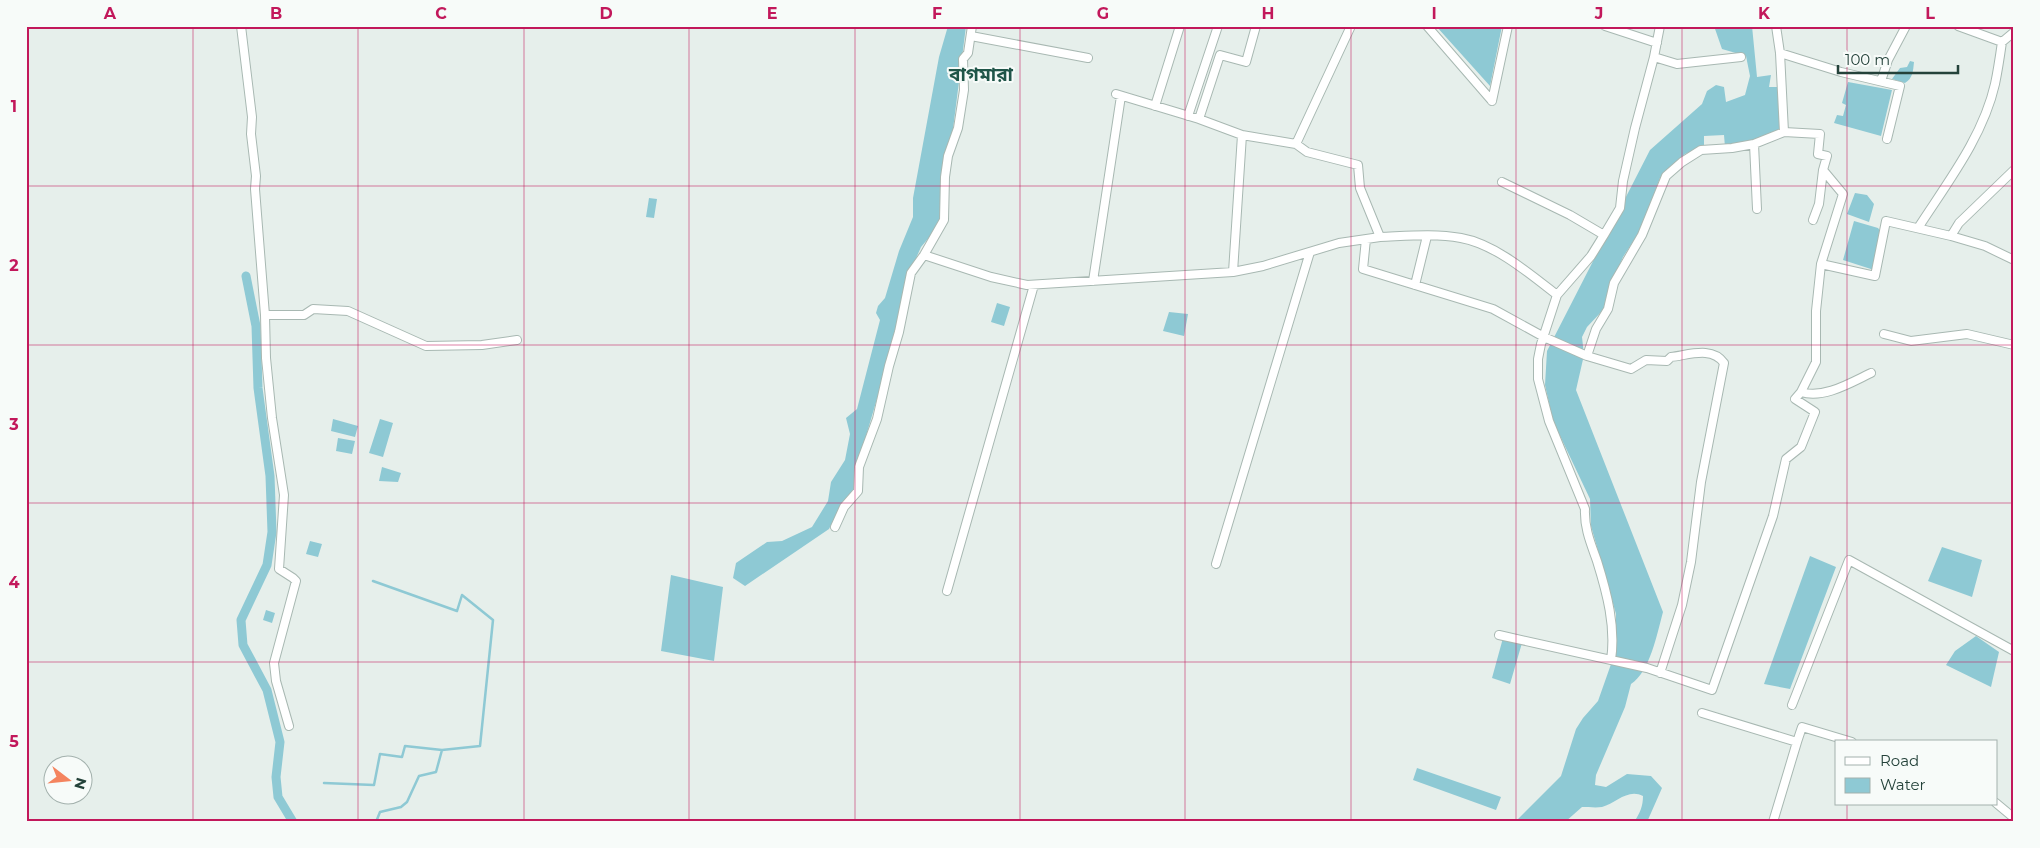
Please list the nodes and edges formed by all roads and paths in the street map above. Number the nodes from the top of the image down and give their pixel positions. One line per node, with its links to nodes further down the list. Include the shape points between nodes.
1 (241, 26): 51 (street, via 252,117)
2 (972, 26): 15 (street)
3 (1180, 26): 23 (street)
4 (1218, 26): 24 (street)
5 (1256, 26): 25 (street, via 1246,62 1220,55)
6 (1351, 26): 29 (street)
7 (1427, 26): 8 (street, via 1492,102)
8 (1508, 26)
9 (1604, 26): 17 (street)
10 (1660, 26): 17 (street)
11 (1776, 26): 18 (street)
12 (1906, 26): 22 (street)
13 (1958, 26): 16 (street)
14 (2014, 32): 16 (street)
15 (971, 36): 21 (street); 43 (street, via 968,53 963,59 964,90 958,128 947,162 944,220)
16 (2002, 42): 36 (street, via 1995,85 1980,125 1963,160)
17 (1657, 43): 19 (street)
18 (1780, 53): 22 (street); 26 (street)
19 (1654, 57): 20 (street, via 1677,64); 37 (street, via 1623,181 1620,208)
20 (1741, 57)
21 (1088, 58)
22 (1881, 81): 28 (street, via 1900,86)
23 (1155, 106): 24 (street); 47 (street, via 1119,95)
24 (1188, 116): 25 (street)
25 (1198, 118): 27 (street)
26 (1784, 132): 30 (street); 31 (street, via 1820,134 1818,154 1827,156)
27 (1242, 135): 29 (street); 46 (street)
28 (1888, 139)
29 (1296, 144): 40 (street, via 1306,152 1358,165 1360,188)
30 (1754, 144): 34 (street); 56 (street, via 1701,150 1666,176 1642,234 1614,284 1608,308)
31 (1823, 170): 35 (street, via 1819,204); 45 (street, via 1844,194)
32 (2014, 170): 39 (street, via 1959,223)
33 (1502, 182): 37 (street)
34 (1757, 209)
35 (1813, 220)
36 (1918, 228): 39 (street); 45 (street, via 1886,221 1875,276)
37 (1604, 234): 50 (street, via 1591,256)
38 (1427, 236): 40 (street); 49 (street); 50 (street, via 1461,238 1483,245 1521,267)
39 (1951, 236): 44 (street, via 1985,246)
40 (1380, 237): 41 (street)
41 (1366, 239): 42 (street); 49 (street, via 1363,269)
42 (1310, 252): 46 (street); 60 (street)
43 (924, 254): 48 (street, via 991,277); 59 (street, via 908,282 877,419 859,467 858,491 844,507)
44 (2014, 260)
45 (1821, 264): 58 (street, via 1816,311 1816,362)
46 (1233, 272): 47 (street)
47 (1093, 281): 48 (street)
48 (1034, 285): 61 (street)
49 (1415, 285): 53 (street, via 1493,309)
50 (1557, 294): 53 (street)
51 (265, 316): 54 (street, via 304,315 314,308 348,311 426,346 482,345); 68 (street, via 272,418 284,495 279,570 296,581 274,663)
52 (1884, 334): 55 (street, via 1911,341 1967,334)
53 (1546, 338): 56 (street); 64 (street, via 1538,359 1538,379 1549,421 1585,509 1584,522 1610,614 1613,636)
54 (517, 340)
55 (2014, 345)
56 (1586, 355): 65 (street, via 1631,369 1646,360 1667,361 1671,357 1708,352 1719,356 1724,363 1701,482 1691,562 1682,605)
57 (1871, 373): 58 (street, via 1831,391 1810,395)
58 (1801, 392): 65 (street, via 1796,399 1815,412 1801,446 1786,459 1773,516 1712,690)
59 (835, 527)
60 (1216, 564)
61 (947, 591)
62 (1499, 635): 64 (street)
63 (2014, 651): 66 (street, via 1849,560)
64 (1611, 660): 65 (street)
65 (1660, 672)
66 (1792, 705)
67 (1702, 713): 70 (street)
68 (289, 726)
69 (1845, 740): 70 (street, via 1802,727)
70 (1796, 742): 73 (street)
71 (1998, 805): 72 (street)
72 (2014, 818)
73 (1773, 822)

